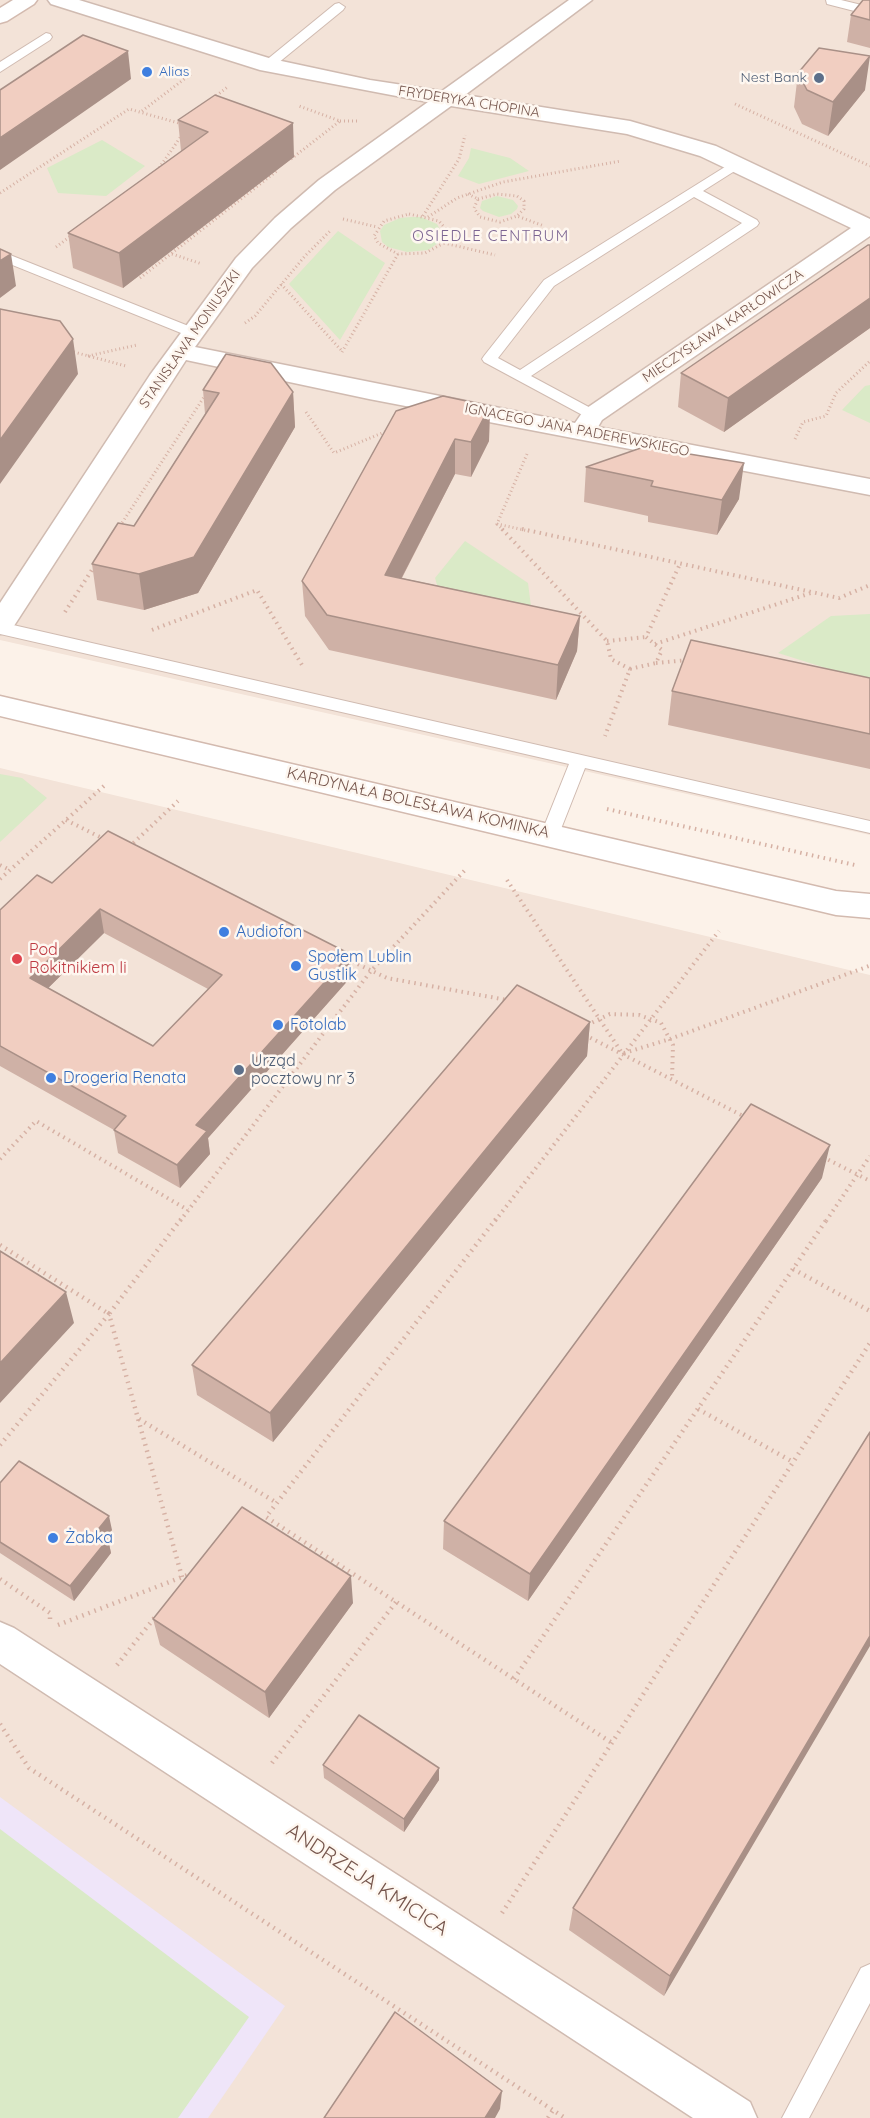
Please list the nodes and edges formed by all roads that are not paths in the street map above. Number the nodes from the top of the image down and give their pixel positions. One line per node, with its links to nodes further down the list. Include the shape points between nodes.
1 (27, 0): 7 (street)
2 (58, 0): 9 (street, FRYDERYKA CHOPINA)
3 (582, 0): 11 (street, STANISŁAWA MONIUSZKI)
4 (831, 1): 6 (lane)
5 (339, 7): 9 (lane)
6 (870, 11)
7 (0, 17)
8 (46, 38): 10 (lane)
9 (263, 64): 11 (street, FRYDERYKA CHOPINA)
10 (0, 68)
11 (447, 99): 12 (street, FRYDERYKA CHOPINA, via 630,128 708,151); 16 (street, STANISŁAWA MONIUSZKI, via 327,185 283,223 239,269)
12 (736, 164): 13 (lane); 14 (street, FRYDERYKA CHOPINA)
13 (693, 191): 17 (lane, via 549,283 489,358); 17 (lane, via 752,223)
14 (869, 227): 18 (street, MIECZYSŁAWA KARŁOWICZA)
15 (0, 255): 16 (lane, via 112,300)
16 (185, 341): 18 (street, IGNACEGO JANA PADEREWSKIEGO, via 227,361 324,381 540,423); 20 (street, STANISŁAWA MONIUSZKI)
17 (521, 376): 18 (lane)
18 (587, 423): 19 (street, IGNACEGO JANA PADEREWSKIEGO)
19 (870, 487)
20 (0, 626): 22 (lane)
21 (0, 706): 24 (street, KARDYNAŁA BOLESŁAWA KOMINKA)
22 (587, 762): 23 (lane); 24 (lane)
23 (870, 827)
24 (550, 834): 25 (street, KARDYNAŁA BOLESŁAWA KOMINKA)
25 (836, 903): 26 (street, KARDYNAŁA BOLESŁAWA KOMINKA); 27 (street, KARDYNAŁA BOLESŁAWA KOMINKA)
26 (870, 906)
27 (870, 918)
28 (3, 1643): 30 (street, ANDRZEJA KMICICA)
29 (870, 1977): 31 (lane)
30 (734, 2118)
31 (795, 2118)

